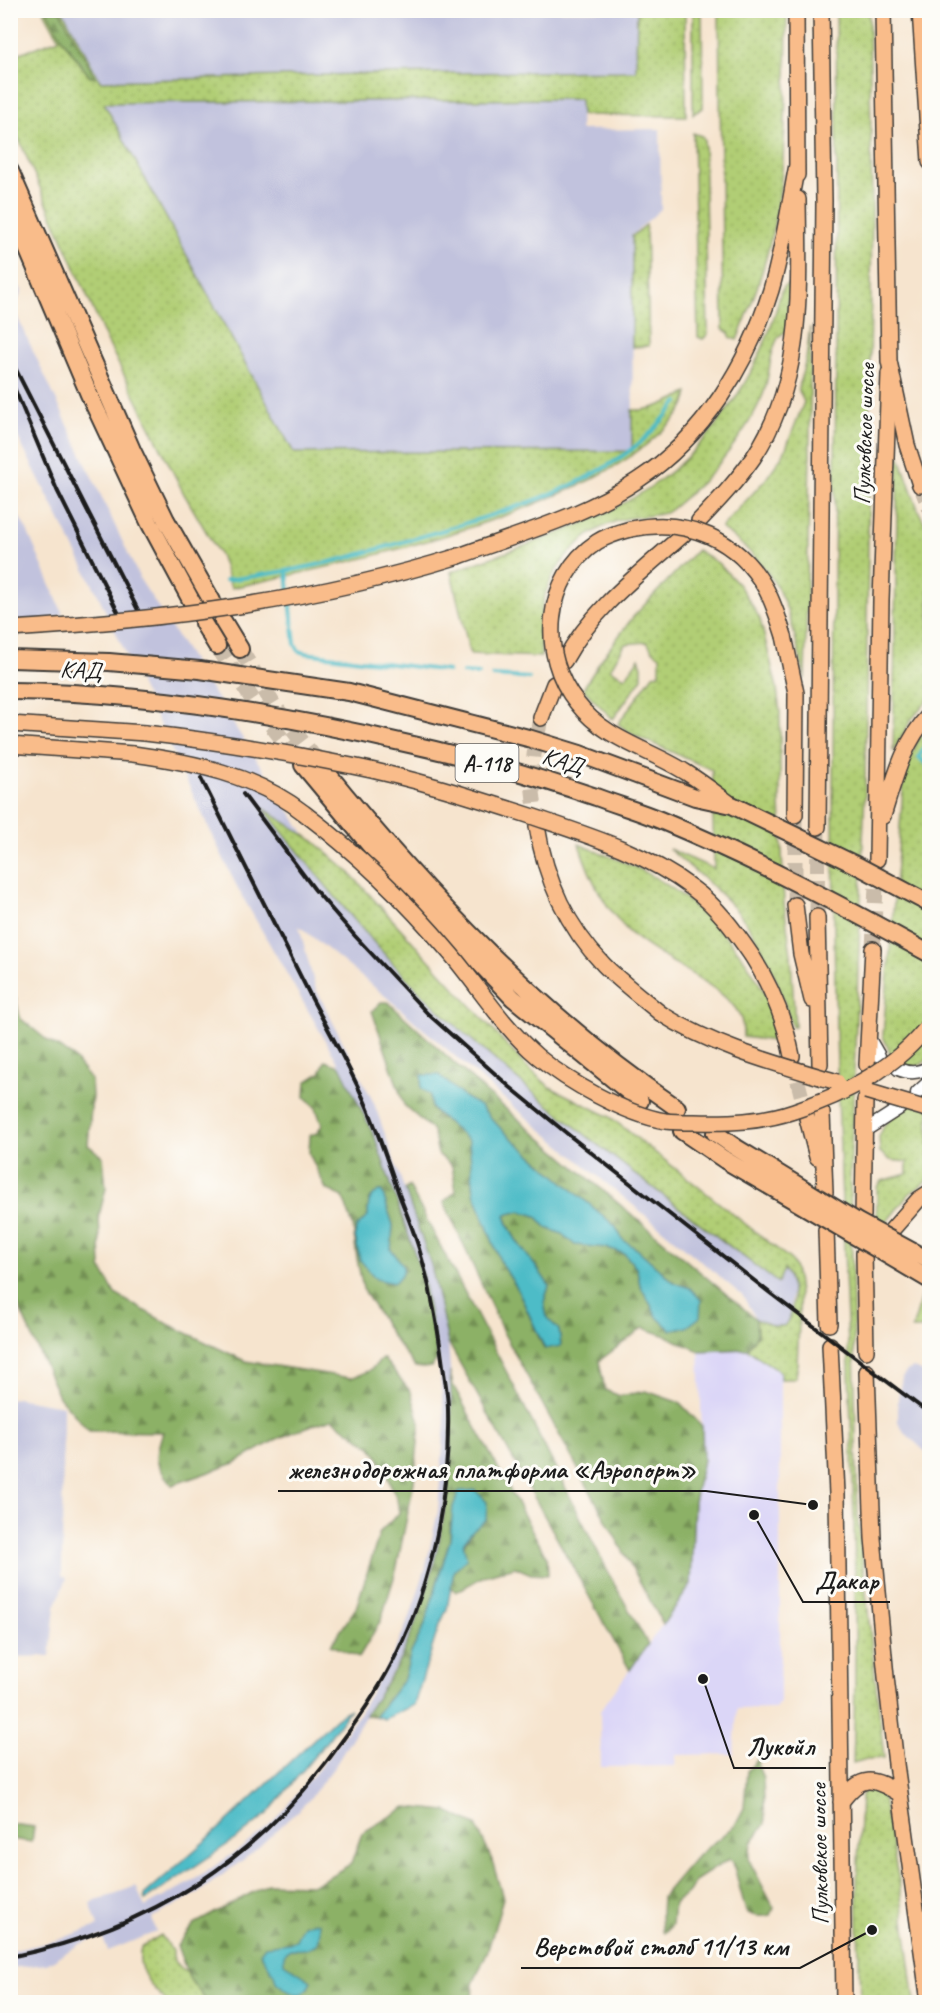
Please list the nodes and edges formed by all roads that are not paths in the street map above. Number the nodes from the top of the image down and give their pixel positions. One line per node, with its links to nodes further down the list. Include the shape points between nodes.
1 (796, 10): 7 (main road)
2 (821, 10): 34 (main road, Пулковское шоссе, via 824,213)
3 (883, 10): 10 (main road, Пулковское шоссе)
4 (920, 10): 5 (main road)
5 (929, 144): 6 (main road)
6 (930, 162)
7 (797, 165): 12 (main road, via 797,326 782,400 753,458); 18 (main road, bridge, via 771,291 734,376 692,434 638,481 560,519 459,556 357,584 209,612)
8 (10, 171): 14 (highway, via 132,450)
9 (10, 208): 15 (highway, via 89,394 150,524)
10 (889, 361): 11 (main road, via 907,446); 35 (main road, Пулковское шоссе)
11 (920, 485)
12 (699, 521)
13 (684, 534): 22 (main road, via 615,595)
14 (212, 601)
15 (193, 603)
16 (223, 621): 20 (highway)
17 (203, 623): 19 (highway)
18 (10, 629)
19 (217, 646)
20 (240, 649)
21 (10, 659): 31 (highway, КАД / А-118, bridge, via 200,670 349,692 528,738 695,797)
22 (564, 661)
23 (555, 684): 26 (main road)
24 (10, 691): 41 (highway, КАД / А-118, bridge, via 206,705 342,728 546,780 658,819 789,878)
25 (930, 714): 35 (main road, via 901,760)
26 (541, 718)
27 (10, 724): 44 (main road, bridge, via 104,729 220,742 354,766 463,794 632,852 694,889 716,908 752,956 769,987)
28 (10, 746): 42 (main road, bridge, via 174,760 243,779 274,793 303,812 375,874 450,952 536,1055 585,1090 665,1121 758,1120 812,1105 879,1069)
29 (303, 765): 52 (highway, via 388,867 513,998)
30 (324, 770): 53 (highway, via 406,866 518,981 575,1032)
31 (732, 805): 32 (main road, bridge, via 687,772 619,739 596,723 564,684 552,650 556,597 582,555 616,532 650,525 704,532 737,554 766,589 784,636 796,693); 37 (highway, КАД / А-118, bridge)
32 (795, 815)
33 (537, 826): 49 (main road, bridge, via 552,884 583,941 605,966 660,1013 740,1051)
34 (818, 827)
35 (879, 831): 36 (main road, Пулковское шоссе)
36 (877, 859)
37 (930, 904)
38 (795, 905): 43 (main road, via 801,954)
39 (817, 917): 43 (main road)
40 (873, 949): 45 (main road, via 868,1037)
41 (930, 954)
42 (930, 1023)
43 (819, 1027): 46 (main road)
44 (792, 1056)
45 (873, 1060)
46 (820, 1064)
47 (930, 1067): 48 (street, via 908,1073)
48 (898, 1069)
49 (837, 1082)
50 (930, 1082): 51 (street)
51 (917, 1093)
52 (640, 1101)
53 (677, 1108)
54 (900, 1108): 59 (street)
55 (930, 1110): 59 (main road, bridge, via 866,1095)
56 (822, 1113): 57 (main road, via 824,1190)
57 (807, 1118)
58 (682, 1131): 61 (highway)
59 (864, 1131): 63 (main road)
60 (715, 1133): 61 (highway)
61 (730, 1154): 67 (highway, bridge); 68 (highway, bridge)
62 (930, 1192): 65 (main road)
63 (863, 1216)
64 (826, 1230): 69 (main road)
65 (890, 1232)
66 (866, 1259): 71 (main road)
67 (930, 1261)
68 (930, 1280)
69 (829, 1324)
70 (830, 1345): 74 (main road, Пулковское шоссе, via 837,1494)
71 (866, 1352)
72 (867, 1372): 73 (main road, via 875,1564)
73 (900, 1794): 74 (main road, via 869,1780 851,1788); 76 (main road)
74 (841, 1802): 75 (main road, Пулковское шоссе)
75 (844, 2002)
76 (929, 2002)

